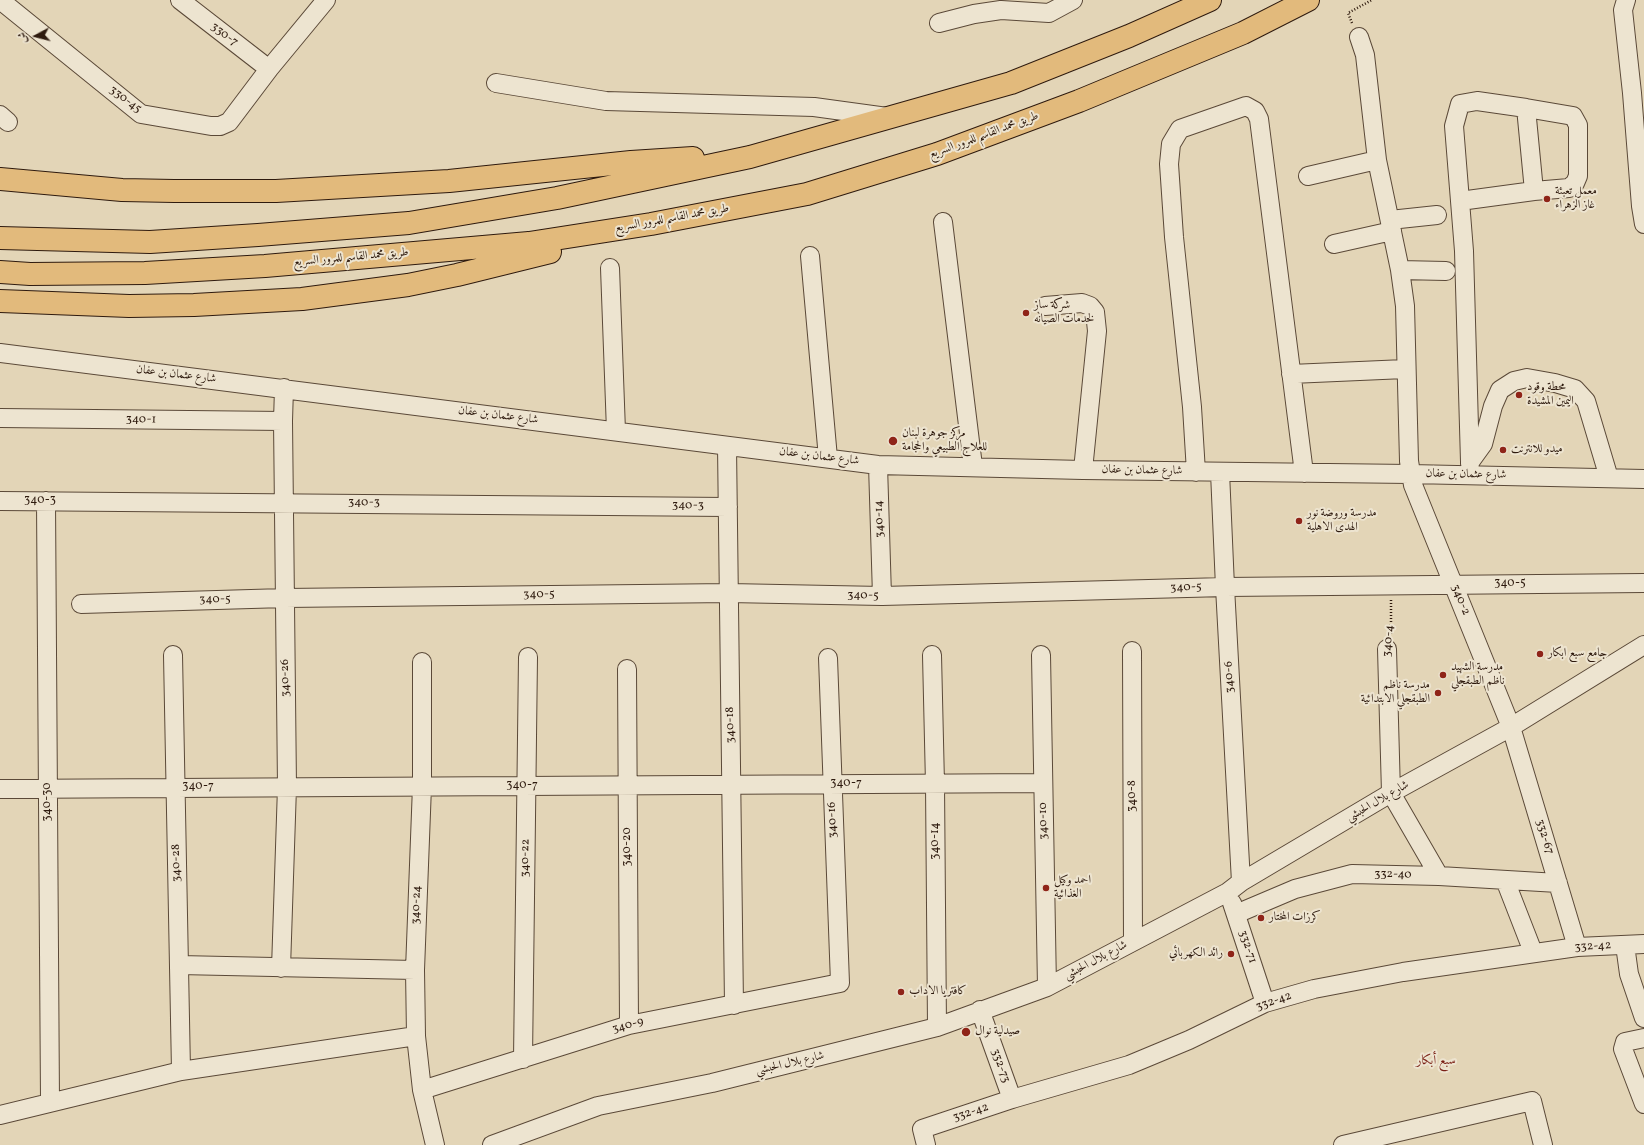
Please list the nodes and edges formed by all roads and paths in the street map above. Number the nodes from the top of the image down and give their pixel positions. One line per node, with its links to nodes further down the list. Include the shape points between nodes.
1 (180, 0): 12 (street, 330-7)
2 (1073, 0): 10 (street, via 1050,13 1001,10)
3 (1210, 0): 15 (highway, via 1130,36 1011,83)
4 (1308, 0): 25 (highway, طريق محمد القاسم للمرور السريع, via 1242,33 1093,96 937,154 807,194)
5 (1372, 0): 9 (path)
6 (1626, 0): 16 (street, via 1623,10)
7 (318, 3): 12 (street, 330-45)
8 (5, 5): 12 (street, 330-45, via 141,114 220,126 228,122)
9 (1348, 13)
10 (939, 23)
11 (1359, 37): 18 (street, 340-2, via 1365,55)
12 (269, 69)
13 (496, 83): 15 (street, via 606,101 814,107)
14 (1526, 108): 21 (street); 21 (street, via 1573,116 1578,125 1578,176 1575,183 1569,188); 22 (street, via 1477,101 1460,104 1454,126)
15 (892, 118): 17 (highway)
16 (1640, 135): 26 (street, via 1641,206)
17 (750, 157): 20 (highway, via 671,159 449,181 276,191 122,190); 28 (highway, via 557,198 409,223 150,242)
18 (1377, 160): 19 (street); 27 (street, 340-2)
19 (1308, 176)
20 (0, 179)
21 (1534, 191): 22 (street)
22 (1460, 201): 48 (street)
23 (1437, 215): 27 (street)
24 (943, 222): 47 (street)
25 (651, 224): 34 (highway, طريق محمد القاسم للمرور السريع, via 529,243 265,266 145,273); 35 (highway, via 457,275 393,287 302,299 129,306)
26 (1644, 224)
27 (1391, 225): 29 (street); 32 (street, 340-2)
28 (0, 238)
29 (1334, 244)
30 (810, 256): 45 (street)
31 (610, 268): 43 (street)
32 (1400, 270): 33 (street); 38 (street, 340-2, via 1405,306)
33 (1446, 271)
34 (0, 272)
35 (0, 301)
36 (1045, 306): 49 (street, via 1082,303 1090,306 1095,312 1097,331)
37 (0, 353): 40 (street, شارع عثمان بن عفان)
38 (1405, 369): 39 (street); 53 (street, 340-2)
39 (1292, 374): 50 (street, via 1259,119 1255,111 1246,106 1180,129 1171,144 1169,164 1173,223); 52 (street)
40 (284, 388): 42 (street, 340-26); 43 (street, شارع عثمان بن عفان)
41 (0, 418): 42 (street, 340-1)
42 (282, 421): 58 (street, 340-26)
43 (616, 431): 44 (street, شارع عثمان بن عفان)
44 (727, 446): 45 (street, شارع عثمان بن عفان); 59 (street, 340-18)
45 (828, 458): 46 (street, شارع عثمان بن عفان)
46 (878, 465): 47 (street, شارع عثمان بن عفان); 65 (street, 340-14)
47 (973, 466): 49 (street, شارع عثمان بن عفان)
48 (1471, 468): 53 (street, شارع عثمان بن عفان); 54 (street, شارع عثمان بن عفان); 54 (street, via 1483,444 1500,390 1514,381 1527,378 1575,390 1586,401)
49 (1083, 470): 50 (street, شارع عثمان بن عفان)
50 (1196, 472): 51 (street, شارع عثمان بن عفان)
51 (1220, 472): 52 (street, شارع عثمان بن عفان); 63 (street, 340-6)
52 (1304, 473): 53 (street, شارع عثمان بن عفان)
53 (1410, 474): 62 (street, 340-2)
54 (1609, 478): 55 (street, شارع عثمان بن عفان)
55 (1644, 478)
56 (0, 501): 57 (street, 340-3)
57 (46, 501): 58 (street, 340-3); 87 (street, 340-30)
58 (284, 503): 59 (street, 340-3); 66 (street, 340-26)
59 (728, 506): 64 (street, 340-18)
60 (1644, 583): 62 (street, 340-5)
61 (1391, 585): 62 (street, 340-5); 63 (street, 340-5); 69 (path, 340-4, via 1392,632)
62 (1453, 585): 78 (street, 340-2)
63 (1225, 587): 65 (street, 340-5); 94 (street, 340-6)
64 (729, 593): 65 (street, 340-5); 66 (street, 340-5); 83 (street, 340-18)
65 (882, 596)
66 (285, 598): 67 (street, 340-5); 86 (street, 340-26)
67 (81, 604)
68 (1644, 645): 78 (street, شارع بلال الحبشي)
69 (1387, 649): 90 (street, 340-4)
70 (1132, 651): 96 (street, 340-8)
71 (173, 655): 88 (street, 340-28)
72 (932, 655): 81 (street, 340-14)
73 (1041, 655): 79 (street, 340-10)
74 (528, 657): 85 (street, 340-22)
75 (828, 658): 80 (street, 340-16)
76 (422, 662): 84 (street, 340-24)
77 (627, 669): 82 (street, 340-20)
78 (1511, 726): 90 (street, شارع بلال الحبشي); 93 (street, 332-67)
79 (1043, 783): 81 (street, 340-7); 105 (street, 340-10)
80 (832, 784): 81 (street, 340-7); 83 (street, 340-7); 104 (street, 340-16)
81 (935, 784): 111 (street, 340-14)
82 (628, 785): 83 (street, 340-7); 85 (street, 340-7); 110 (street, 340-20)
83 (732, 785): 107 (street, 340-18)
84 (422, 786): 85 (street, 340-7); 86 (street, 340-7); 103 (street, 340-24)
85 (527, 786): 114 (street, 340-22)
86 (286, 787): 88 (street, 340-7); 102 (street, 340-26)
87 (48, 788): 88 (street, 340-7); 89 (street, 340-7); 118 (street, 340-30)
88 (176, 788): 101 (street, 340-28)
89 (0, 789)
90 (1391, 793): 91 (street); 94 (street, شارع بلال الحبشي)
91 (1439, 876): 92 (street, 332-40); 95 (street, 332-40, via 1352,874 1295,888)
92 (1505, 880): 93 (street, 332-40); 100 (street)
93 (1558, 883): 99 (street, 332-67)
94 (1235, 887): 95 (street, 332-71); 96 (street, شارع بلال الحبشي)
95 (1236, 914): 106 (street, 332-71)
96 (1133, 941): 105 (street, شارع بلال الحبشي)
97 (1644, 944): 98 (street, 332-42)
98 (1625, 945): 99 (street, 332-42); 109 (street, via 1629,974)
99 (1577, 947): 100 (street, 332-42)
100 (1532, 952): 106 (street, 332-42, via 1403,972 1314,989)
101 (179, 965): 102 (street); 115 (street, 340-28)
102 (281, 968): 103 (street)
103 (415, 970): 112 (street, 340-24)
104 (840, 983): 107 (street, 340-9)
105 (1047, 986): 108 (street, شارع بلال الحبشي)
106 (1265, 1003): 117 (street, 332-42, via 1189,1040 1129,1065)
107 (734, 1004): 110 (street, 340-9)
108 (980, 1010): 111 (street, شارع بلال الحبشي); 117 (street, 332-73)
109 (1644, 1018)
110 (629, 1025): 114 (street, 340-9)
111 (937, 1027): 123 (street, شارع بلال الحبشي, via 720,1081 598,1106)
112 (416, 1036): 115 (street); 116 (street, 340-24)
113 (1644, 1038): 119 (street, via 1625,1042 1623,1049)
114 (523, 1059): 116 (street, 340-9)
115 (182, 1071): 118 (street)
116 (422, 1090): 122 (street, 340-24)
117 (1012, 1099): 121 (street, 332-42)
118 (50, 1102): 120 (street)
119 (1644, 1104)
120 (0, 1115)
121 (924, 1137)
122 (435, 1145)
123 (492, 1145)
124 (1343, 1145): 125 (street, via 1532,1101)
125 (1543, 1145)

